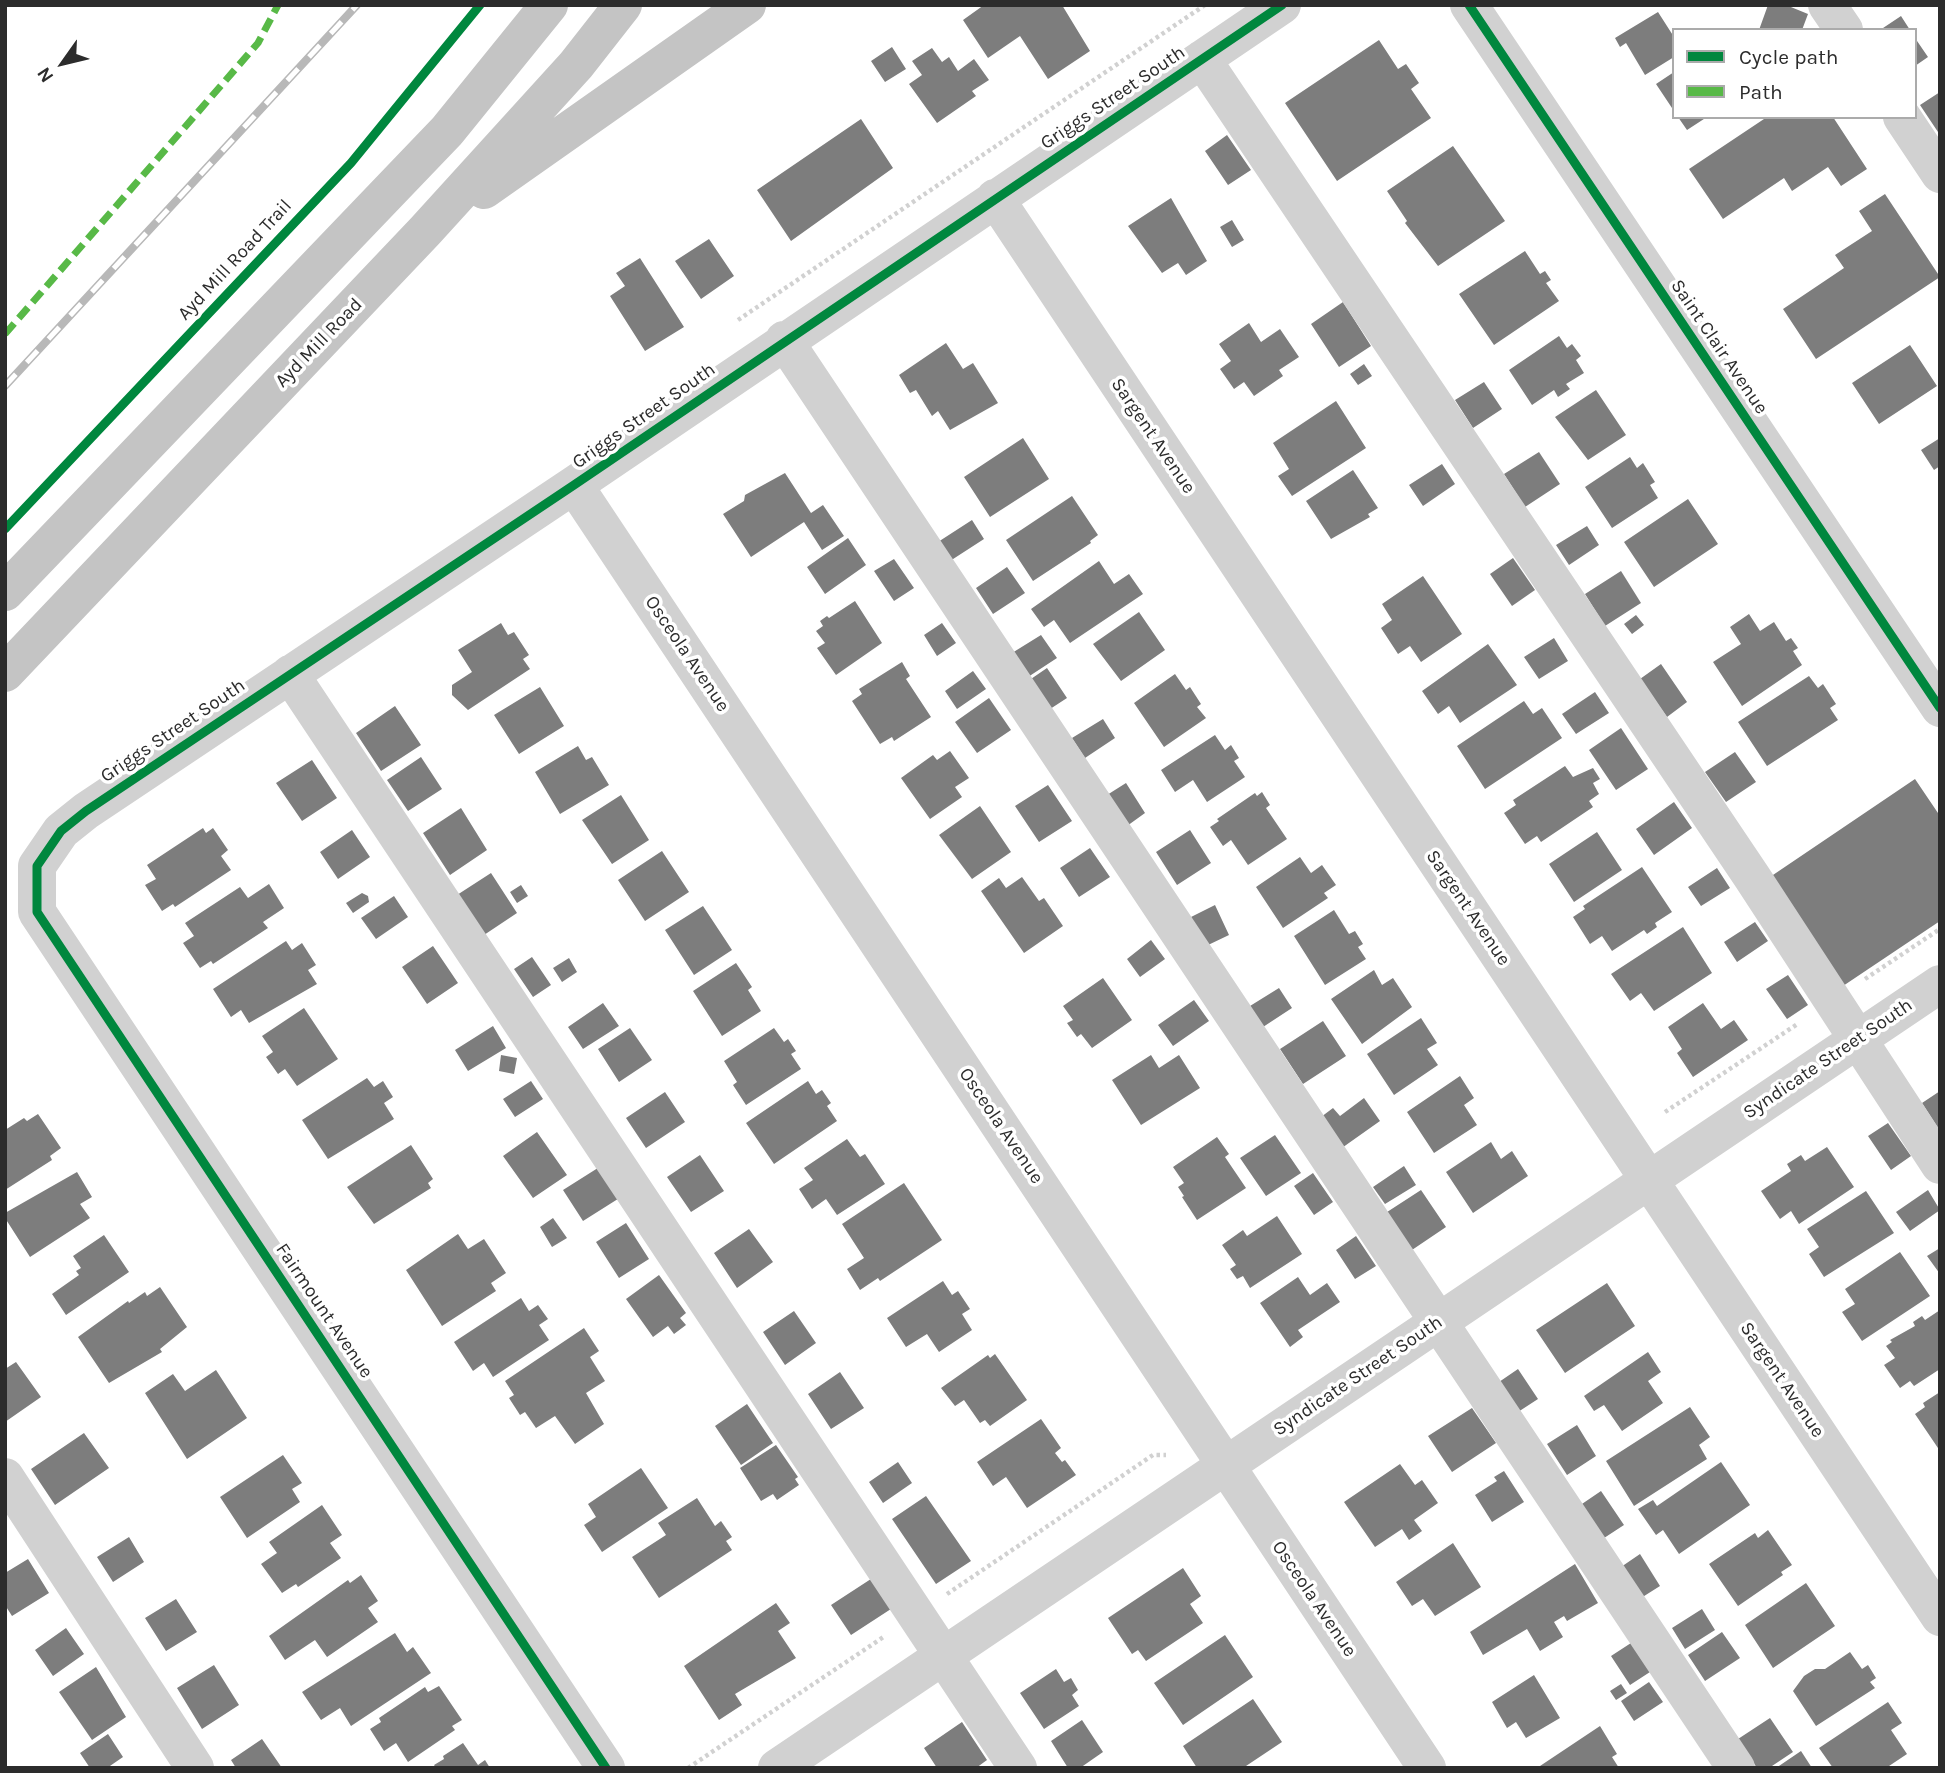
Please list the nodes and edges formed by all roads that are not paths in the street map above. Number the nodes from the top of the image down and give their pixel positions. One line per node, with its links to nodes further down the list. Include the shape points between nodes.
1 (549, 5): 15 (main road, via 447,131)
2 (622, 5): 12 (main road, Ayd Mill Road, via 576,65)
3 (747, 5): 12 (main road)
4 (1282, 5): 8 (street, Griggs Street South)
5 (1469, 5): 18 (street, Saint Clair Avenue)
6 (1827, 5): 7 (street)
7 (1843, 28)
8 (1202, 59): 11 (street, Griggs Street South); 21 (street, via 1752,877)
9 (1903, 119): 10 (street)
10 (1940, 174)
11 (995, 198): 13 (street, Griggs Street South); 23 (street, Sargent Avenue)
12 (425, 231): 16 (main road, Ayd Mill Road)
13 (784, 341): 14 (street, Griggs Street South); 24 (street)
14 (574, 485): 17 (street, Griggs Street South); 25 (street, Osceola Avenue)
15 (5, 592)
16 (5, 673)
17 (289, 674): 19 (street, Griggs Street South, via 86,811 61,831); 28 (street)
18 (1940, 708)
19 (37, 866): 30 (street, Fairmount Avenue, via 37,912)
20 (1940, 984): 21 (street, Syndicate Street South)
21 (1856, 1040): 22 (street); 23 (street, Syndicate Street South)
22 (1940, 1165)
23 (1649, 1180): 24 (street, Syndicate Street South); 27 (street, Sargent Avenue)
24 (1438, 1322): 25 (street, Syndicate Street South); 34 (street)
25 (1226, 1465): 28 (street, Syndicate Street South); 33 (street, Osceola Avenue)
26 (5, 1477): 29 (street)
27 (1940, 1617)
28 (944, 1655): 31 (street, Syndicate Street South); 32 (street)
29 (195, 1768)
30 (606, 1768)
31 (777, 1768)
32 (1018, 1768)
33 (1427, 1768)
34 (1736, 1768)

